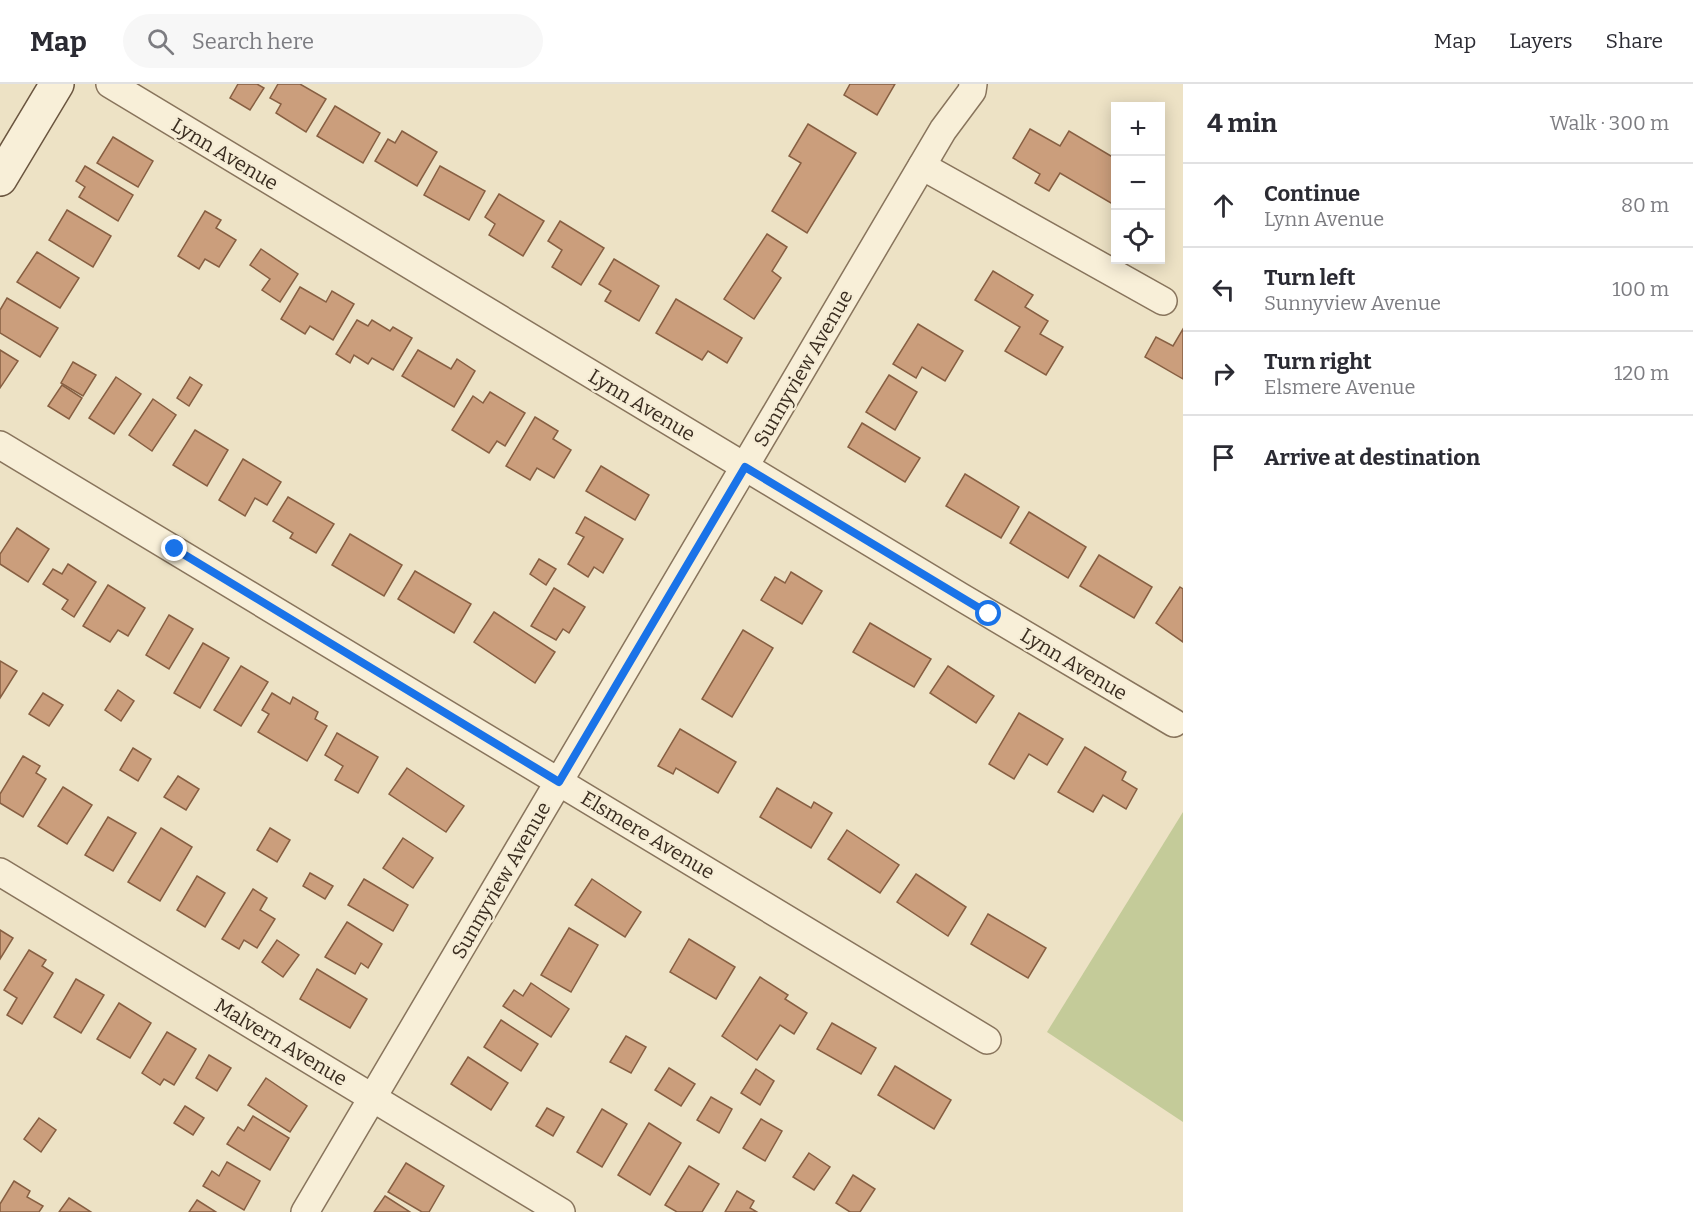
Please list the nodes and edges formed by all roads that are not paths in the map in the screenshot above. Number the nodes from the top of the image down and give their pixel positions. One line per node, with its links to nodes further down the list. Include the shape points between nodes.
1 (57, 84): 5 (street)
2 (110, 84): 8 (street, Lynn Avenue)
3 (973, 84): 4 (street, Sunnyview Avenue)
4 (922, 166): 6 (street); 8 (street, Sunnyview Avenue)
5 (0, 179)
6 (1162, 301)
7 (0, 444): 10 (street, Elsmere Avenue)
8 (745, 467): 9 (street, Lynn Avenue); 10 (street, Sunnyview Avenue)
9 (1174, 723)
10 (559, 782): 12 (street, Elsmere Avenue); 13 (street, Sunnyview Avenue)
11 (0, 872): 13 (street, Malvern Avenue)
12 (987, 1040)
13 (374, 1098): 14 (street, Sunnyview Avenue); 15 (street, Malvern Avenue)
14 (305, 1212)
15 (561, 1212)

